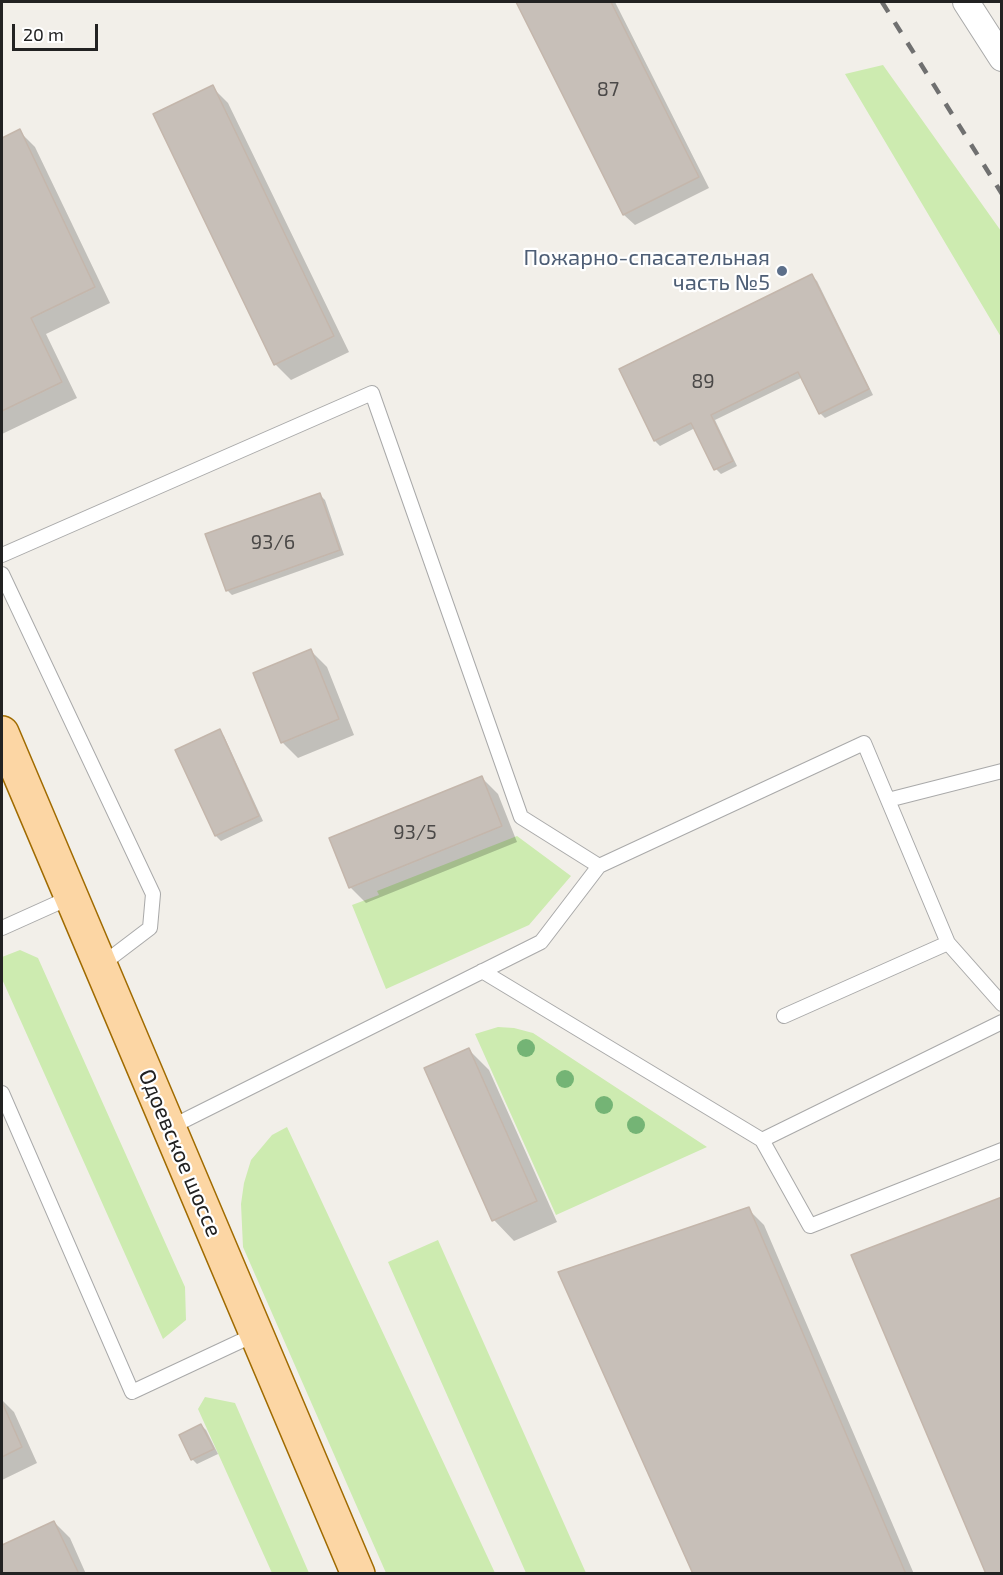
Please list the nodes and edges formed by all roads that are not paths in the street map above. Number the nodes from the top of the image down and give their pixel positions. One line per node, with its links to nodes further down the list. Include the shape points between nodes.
1 (966, 2): 2 (street)
2 (1002, 58)
3 (2, 555): 8 (lane, via 372,393 521,817)
4 (2, 574): 12 (lane, via 153,894 150,928)
5 (2, 733): 9 (main road, Одоевское шоссе)
6 (1002, 771): 7 (lane)
7 (888, 800): 8 (lane, via 864,743); 11 (lane)
8 (599, 866): 13 (lane, via 541,942)
9 (71, 897): 10 (lane); 12 (main road, Одоевское шоссе)
10 (2, 928)
11 (948, 943): 14 (lane); 15 (lane)
12 (100, 966): 18 (main road, Одоевское шоссе)
13 (482, 971): 18 (lane); 19 (lane)
14 (1002, 1004)
15 (784, 1016)
16 (1002, 1022): 19 (lane)
17 (2, 1094): 21 (lane, via 132,1392)
18 (169, 1128): 21 (main road, Одоевское шоссе)
19 (762, 1140): 20 (lane, via 810,1226)
20 (1002, 1150)
21 (256, 1334): 22 (main road, Одоевское шоссе)
22 (358, 1574)

